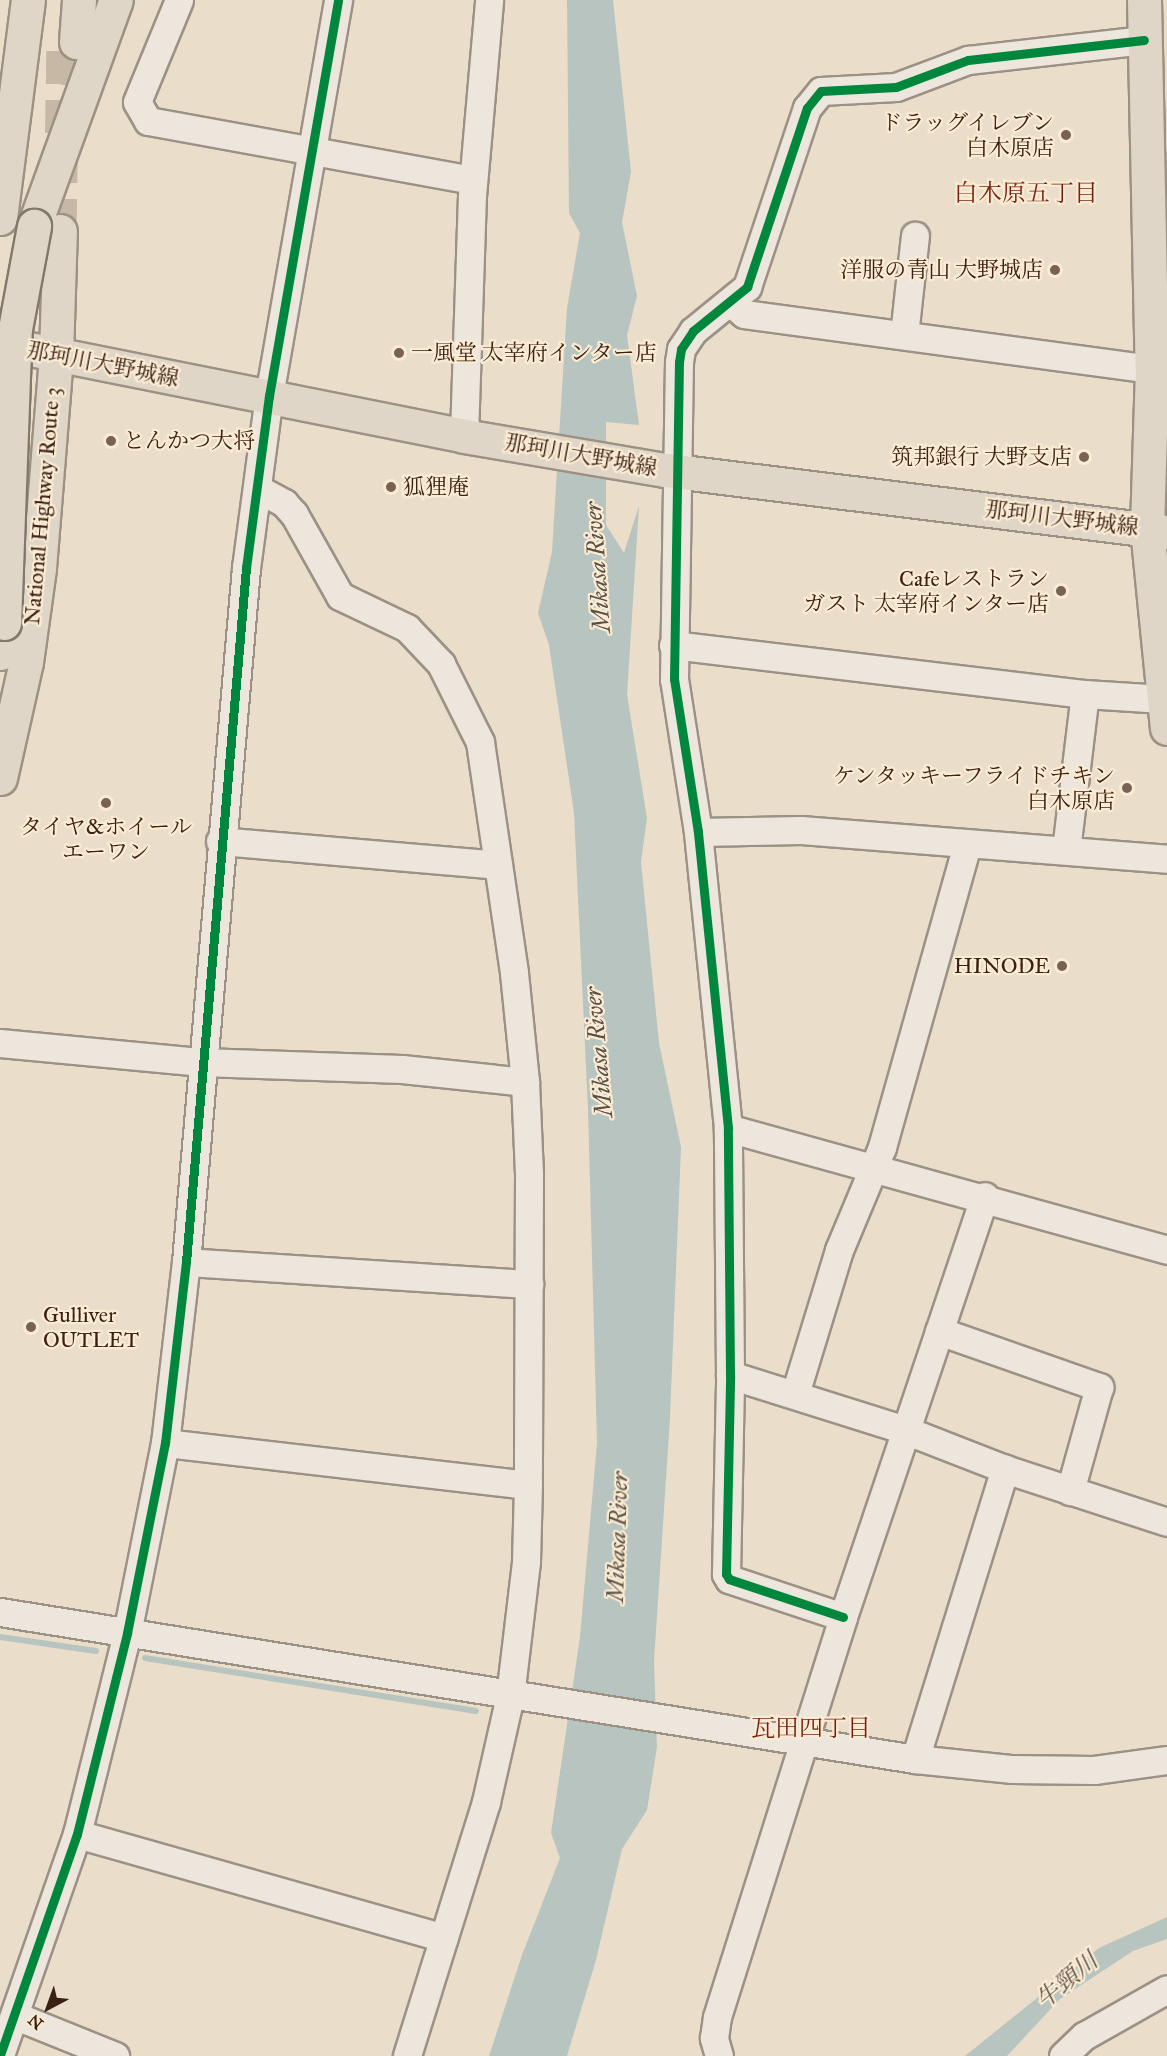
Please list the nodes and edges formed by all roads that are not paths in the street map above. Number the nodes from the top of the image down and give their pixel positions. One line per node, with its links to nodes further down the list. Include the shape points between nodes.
1 (28, 0): 12 (main road)
2 (64, 0): 3 (main road, via 70,42)
3 (79, 0)
4 (116, 0): 13 (main road)
5 (178, 0): 10 (street, via 137,102 148,122)
6 (338, 0): 10 (street)
7 (489, 0): 11 (street)
8 (1143, 0): 9 (main road)
9 (1144, 40): 15 (street, via 968,60 896,87 821,91 807,108 747,287); 19 (main road)
10 (312, 152): 11 (street); 20 (street)
11 (473, 180): 21 (street)
12 (0, 218)
13 (47, 228): 18 (main road, National Highway Route 3); 25 (main road, bridge, via 15,329)
14 (915, 236): 16 (street)
15 (731, 303): 16 (street, via 744,314); 22 (street, via 693,331 681,349)
16 (904, 335): 19 (street)
17 (0, 343): 18 (main road, 那珂川大野城線)
18 (56, 355): 20 (main road, 那珂川大野城線); 29 (main road, National Highway Route 3, via 39,568 26,662)
19 (1152, 369): 24 (main road)
20 (270, 396): 21 (main road, 那珂川大野城線); 23 (street)
21 (464, 436): 22 (main road, 那珂川大野城線)
22 (673, 471): 24 (main road, 那珂川大野城線); 26 (street)
23 (258, 489): 31 (street, via 246,568); 35 (street, via 284,503 294,514 340,596 407,628 441,664 480,742)
24 (1157, 530): 28 (main road)
25 (2, 638)
26 (673, 645): 27 (street); 30 (street, via 678,723)
27 (1085, 694): 28 (street); 33 (street)
28 (1166, 715)
29 (0, 778)
30 (698, 832): 32 (street, via 801,830); 39 (street)
31 (220, 841): 35 (street); 37 (street)
32 (967, 844): 33 (street); 40 (street)
33 (1066, 850): 34 (street)
34 (1167, 858)
35 (498, 865): 38 (street)
36 (0, 1043): 37 (street)
37 (202, 1062): 38 (street, via 402,1069); 43 (street)
38 (525, 1082): 44 (street)
39 (728, 1128): 40 (street); 46 (street)
40 (875, 1167): 41 (street); 47 (street, via 838,1250)
41 (985, 1196): 42 (street); 45 (street)
42 (1167, 1250)
43 (186, 1262): 44 (street); 49 (street)
44 (529, 1284): 51 (street)
45 (939, 1331): 48 (street); 52 (street, via 1098,1387)
46 (730, 1375): 47 (street); 55 (street, via 726,1574 729,1579)
47 (795, 1394): 48 (street)
48 (905, 1430): 50 (street); 55 (street)
49 (165, 1443): 51 (street); 56 (street)
50 (1005, 1469): 52 (street); 59 (street)
51 (528, 1485): 57 (street, via 526,1562)
52 (1070, 1491): 53 (street)
53 (1167, 1522)
54 (0, 1612): 56 (street)
55 (843, 1617): 58 (street)
56 (127, 1633): 57 (street); 61 (street)
57 (510, 1696): 58 (street); 62 (street, via 486,1802)
58 (804, 1742): 59 (street); 68 (street, via 717,2017 714,2038)
59 (915, 1758): 60 (street, via 1012,1769 1094,1770)
60 (1167, 1760)
61 (77, 1834): 62 (street); 64 (street)
62 (444, 1938): 67 (street)
63 (1167, 1989): 69 (street, via 1083,2036)
64 (16, 2016): 65 (street); 66 (street)
65 (0, 2055)
66 (115, 2056)
67 (407, 2056)
68 (719, 2056)
69 (1063, 2056)

